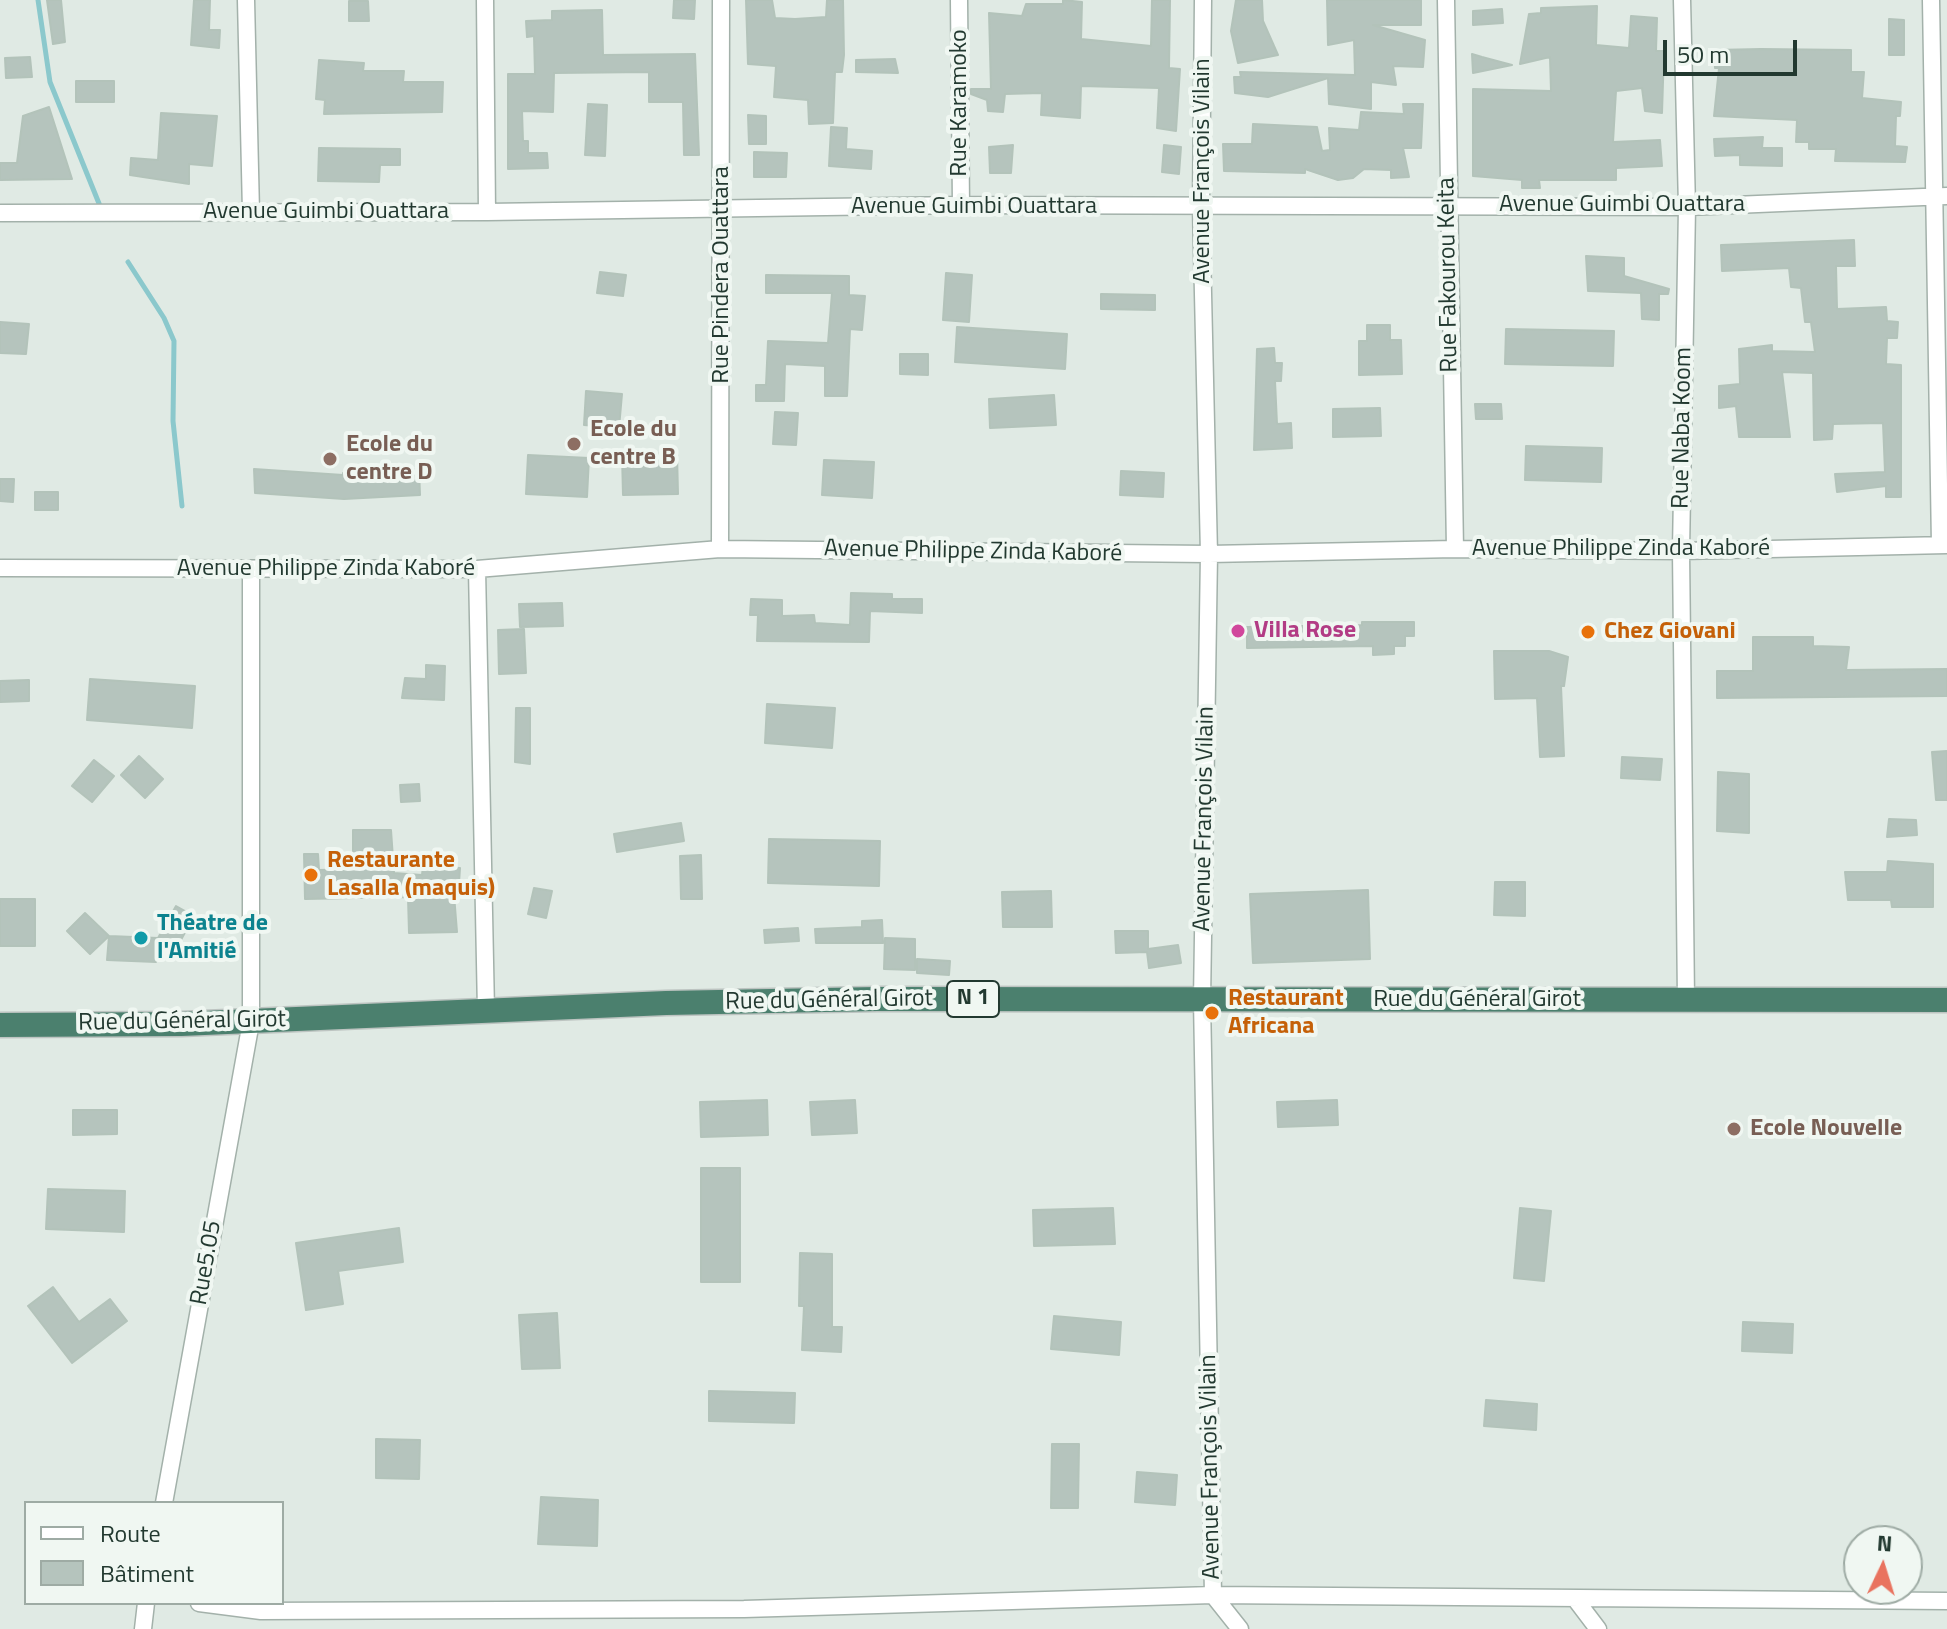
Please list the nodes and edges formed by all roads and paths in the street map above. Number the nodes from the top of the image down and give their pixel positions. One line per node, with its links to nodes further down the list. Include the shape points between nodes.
1 (246, 0): 15 (street)
2 (485, 0): 16 (street)
3 (721, 0): 14 (street, Rue Pindera Ouattara)
4 (959, 0): 10 (street, Rue Karamoko)
5 (1203, 0): 12 (street, Avenue François Vilain)
6 (1446, 0): 11 (street, Rue Fakourou Keita)
7 (1682, 0): 13 (street, Rue Naba Koom)
8 (1931, 0): 9 (street)
9 (1939, 196): 13 (street, Avenue Guimbi Ouattara); 18 (street)
10 (961, 205): 12 (street, Avenue Guimbi Ouattara); 14 (street, Avenue Guimbi Ouattara)
11 (1448, 205): 12 (street, Avenue Guimbi Ouattara); 13 (street, Avenue Guimbi Ouattara); 20 (street, Rue Fakourou Keita)
12 (1201, 207): 22 (street, Avenue François Vilain)
13 (1687, 207): 21 (street, Rue Naba Koom)
14 (723, 210): 16 (street, Avenue Guimbi Ouattara); 19 (street, Rue Pindera Ouattara)
15 (251, 212): 16 (street, Avenue Guimbi Ouattara); 17 (street, Avenue Guimbi Ouattara)
16 (487, 212)
17 (0, 213)
18 (1944, 545): 21 (street, Avenue Philippe Zinda Kaboré)
19 (720, 549): 22 (street, Avenue Philippe Zinda Kaboré); 25 (street, Avenue Philippe Zinda Kaboré)
20 (1455, 549): 21 (street, Avenue Philippe Zinda Kaboré); 22 (street, Avenue Philippe Zinda Kaboré)
21 (1681, 551): 27 (street, Rue Naba Koom)
22 (1209, 554): 26 (street, Avenue François Vilain)
23 (0, 568): 24 (street, Avenue Philippe Zinda Kaboré)
24 (251, 569): 25 (street, Avenue Philippe Zinda Kaboré); 30 (street, Rue5.05)
25 (477, 569): 29 (street)
26 (1202, 1000): 27 (highway, Rue du Général Girot / N 1); 29 (highway, Rue du Général Girot / N 1, via 877,999); 33 (street, Avenue François Vilain)
27 (1686, 1000): 28 (highway, Rue du Général Girot / N 1)
28 (1947, 1000)
29 (486, 1011): 30 (highway, Rue du Général Girot / N 1)
30 (251, 1022): 31 (highway, Rue du Général Girot / N 1); 32 (street, Rue5.05)
31 (0, 1025)
32 (164, 1501)
33 (1213, 1595): 34 (street); 37 (street, via 729,1609 261,1611); 39 (street, Avenue François Vilain)
34 (1576, 1600): 35 (street); 40 (street)
35 (1947, 1601)
36 (146, 1605): 38 (street)
37 (214, 1605)
38 (143, 1629)
39 (1240, 1629)
40 (1598, 1629)

